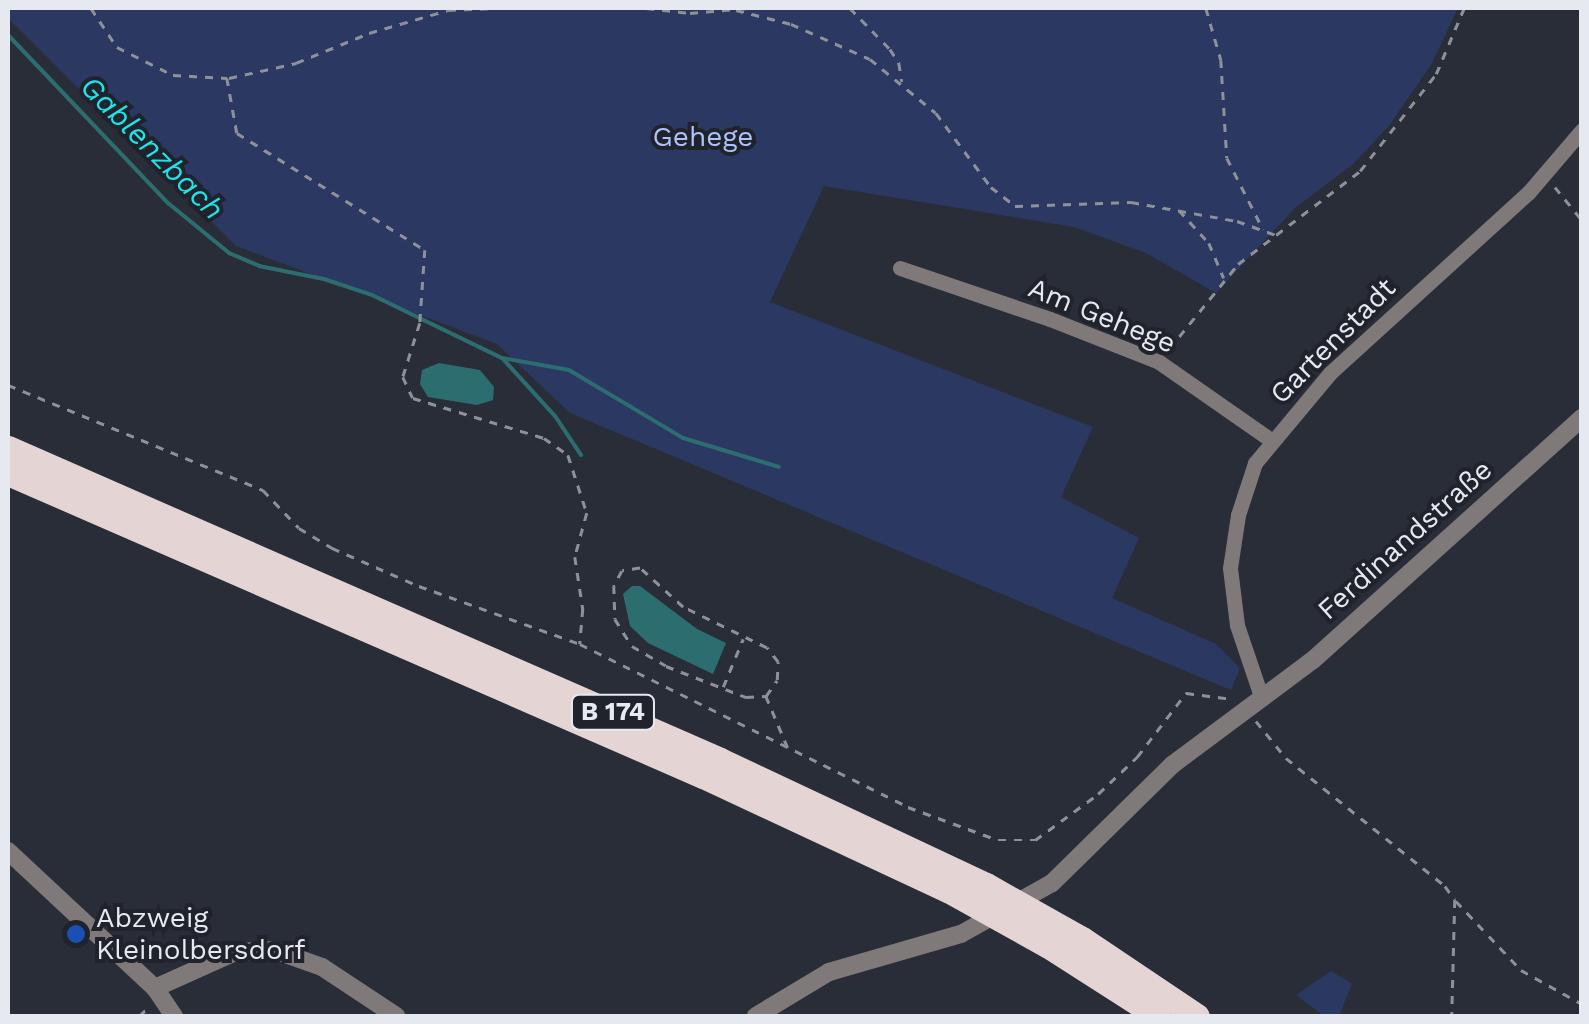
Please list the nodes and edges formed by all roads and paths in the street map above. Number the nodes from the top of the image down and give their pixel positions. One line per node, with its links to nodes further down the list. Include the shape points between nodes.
1 (91, 8): 9 (path, via 117,46 158,68)
2 (496, 8): 9 (path, via 448,10 296,63)
3 (646, 8): 8 (path)
4 (748, 8): 8 (path)
5 (850, 8): 10 (path, via 890,49)
6 (1206, 8): 15 (path, via 1221,60 1227,158)
7 (1464, 8): 16 (path, via 1436,74 1360,171)
8 (736, 10): 10 (path, via 830,40)
9 (227, 78): 26 (path, via 237,133 424,250 420,322 403,377 412,398 544,438 568,455 587,513 575,557 584,609)
10 (902, 82): 13 (path, via 1015,206 1131,202)
11 (1582, 130): 12 (street, Gartenstadt)
12 (1544, 175): 14 (path); 22 (street, Gartenstadt, via 1330,373)
13 (1179, 210): 15 (path); 18 (path, via 1210,243)
14 (1582, 220)
15 (1264, 231): 16 (path)
16 (1276, 235): 18 (path)
17 (900, 268): 19 (street, Am Gehege)
18 (1224, 279): 19 (path)
19 (1159, 362): 22 (street, Am Gehege)
20 (8, 385): 26 (path, via 263,490 299,528 332,548)
21 (1582, 418): 29 (street, Ferdinandstraße, via 1313,660)
22 (1271, 440): 29 (street, Gartenstadt, via 1238,514 1230,568)
23 (8, 448): 39 (highway, B 174, via 667,736 970,877 1082,939)
24 (8, 473): 38 (highway, B 174, via 948,890)
25 (744, 638): 27 (path); 27 (path, via 683,607 640,568 622,571 614,586 615,619 632,646); 28 (path, via 778,662 777,680)
26 (580, 644): 30 (path)
27 (722, 688): 28 (path)
28 (766, 696): 30 (path)
29 (1254, 703): 30 (path, via 1186,693 1137,758 1098,794 1035,840 1016,844 908,806); 32 (path, via 1286,758); 37 (street, Ferdinandstraße, via 1172,765 1052,883 961,934 828,972)
30 (789, 749)
31 (8, 851): 33 (street)
32 (1455, 900): 34 (path, via 1521,970); 40 (path)
33 (156, 988): 35 (street); 36 (street, via 235,952 274,950 322,967)
34 (1582, 1004)
35 (174, 1016)
36 (396, 1016)
37 (756, 1016)
38 (1158, 1016)
39 (1196, 1016)
40 (1452, 1016)

